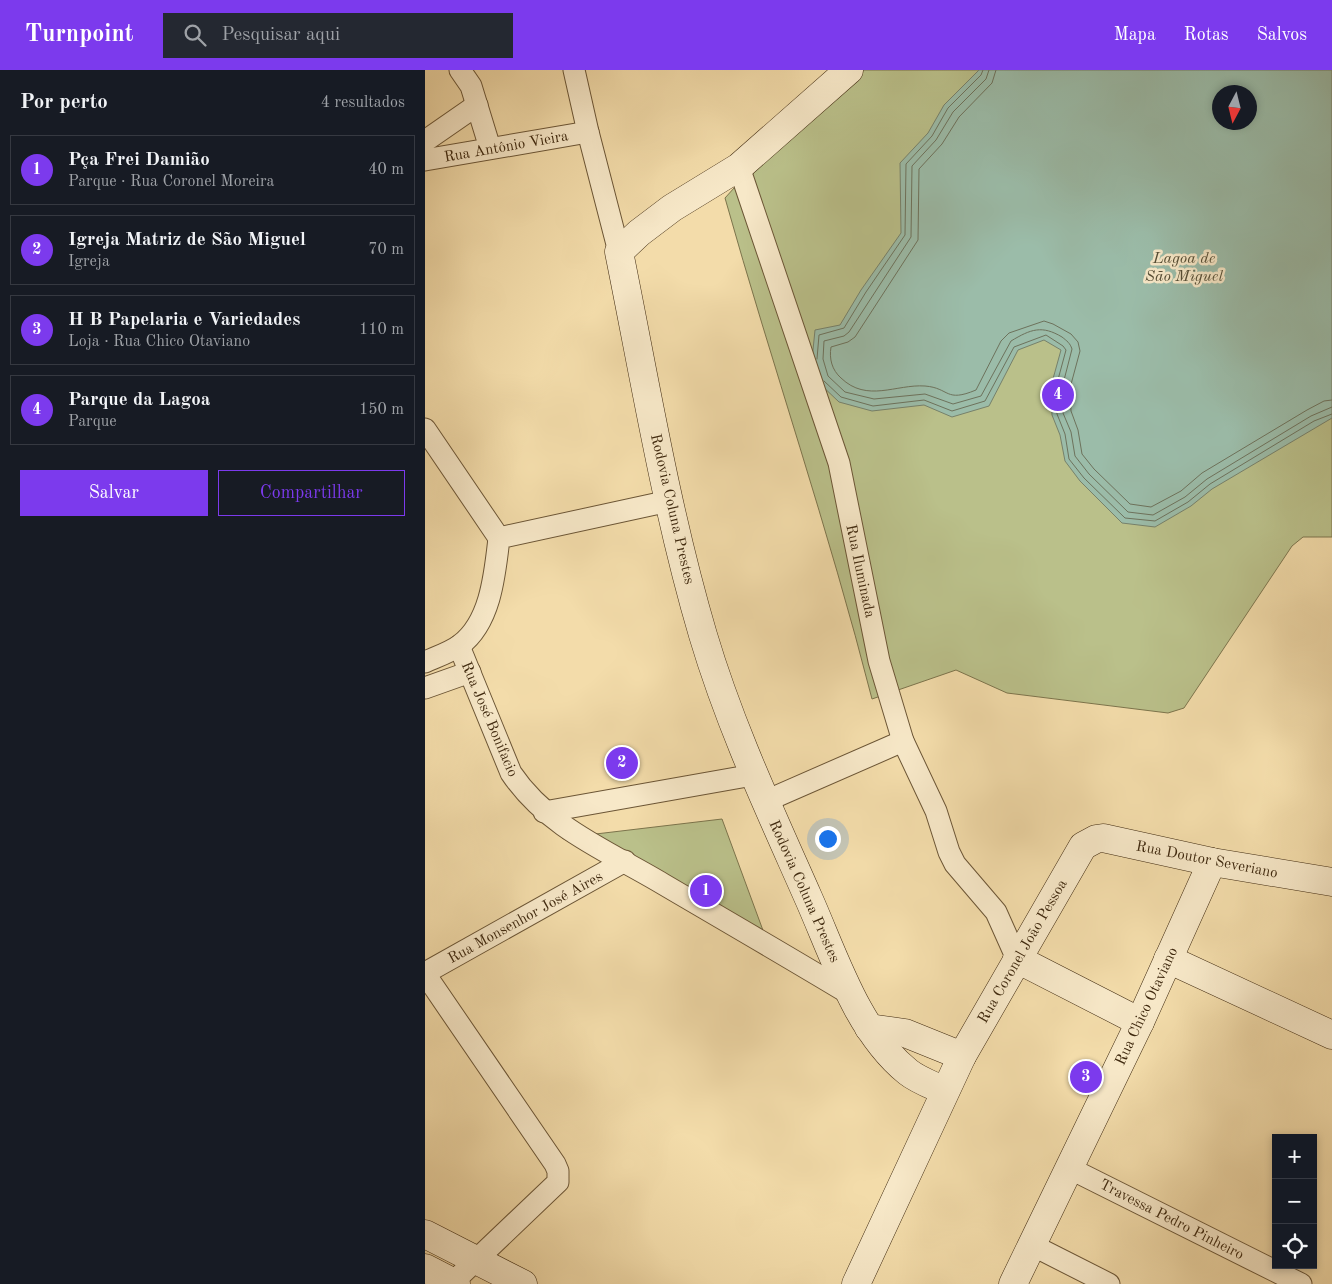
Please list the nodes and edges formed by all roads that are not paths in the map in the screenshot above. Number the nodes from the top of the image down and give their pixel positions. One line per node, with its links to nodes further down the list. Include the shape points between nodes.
1 (460, 70): 4 (street, via 471,86)
2 (574, 70): 5 (street)
3 (849, 70): 9 (main road)
4 (477, 105): 6 (street, Rua Antônio Vieira); 7 (street)
5 (587, 132): 7 (street, Rua Antônio Vieira); 10 (street)
6 (425, 140)
7 (490, 148): 8 (street, Rua Antônio Vieira)
8 (425, 160)
9 (739, 167): 10 (main road, via 655,220); 18 (street, Rua Iluminada, via 839,463 879,661)
10 (619, 252): 12 (main road, Rodovia Coluna Prestes)
11 (425, 429): 13 (street)
12 (669, 501): 13 (street); 19 (main road, Rodovia Coluna Prestes, via 723,698)
13 (499, 538): 14 (street, via 495,574 486,607 473,633)
14 (459, 646): 15 (street); 16 (street, Rua José Bonifacio)
15 (425, 662)
16 (470, 672): 17 (street); 21 (street, Rua José Bonifacio, via 511,773)
17 (425, 688)
18 (903, 741): 20 (street); 27 (street, Rua Iluminada, via 936,811 955,864 996,912)
19 (753, 775): 20 (main road, Rodovia Coluna Prestes); 21 (street)
20 (766, 801): 29 (main road, Rodovia Coluna Prestes)
21 (544, 812): 23 (street, Rua José Bonifacio, via 577,836)
22 (1083, 846): 24 (main road, Rua Doutor Severiano, via 1103,838); 27 (main road, Rua Coronel João Pessoa)
23 (625, 861): 28 (street, Rua José Bonifacio); 30 (street, Rua Monsenhor José Aires)
24 (1212, 862): 25 (main road, Rua Doutor Severiano); 26 (main road, Rua Chico Otaviano)
25 (1332, 882)
26 (1168, 958): 32 (main road, Rua Chico Otaviano); 34 (main road)
27 (1017, 959): 32 (main road); 35 (main road, Rua Coronel João Pessoa)
28 (799, 963): 29 (street); 31 (street, Rua José Bonifacio)
29 (837, 965): 31 (main road, Rodovia Coluna Prestes)
30 (425, 974): 40 (street, via 558,1171 558,1182)
31 (853, 996): 33 (main road, Rodovia Coluna Prestes)
32 (1140, 1022): 37 (main road, Rua Chico Otaviano)
33 (869, 1028): 35 (main road, via 905,1033); 36 (main road, Rodovia Coluna Prestes, via 878,1042 909,1073)
34 (1332, 1035)
35 (962, 1056): 36 (main road)
36 (945, 1090): 44 (main road)
37 (1069, 1168): 39 (main road, Rua Chico Otaviano); 47 (street, Travessa Pedro Pinheiro)
38 (425, 1234): 40 (main road)
39 (1030, 1244): 45 (main road, Rua Chico Otaviano); 46 (street)
40 (477, 1260): 42 (street); 43 (main road)
41 (425, 1268): 42 (main road)
42 (453, 1283)
43 (523, 1284)
44 (857, 1284)
45 (1013, 1284)
46 (1109, 1284)
47 (1301, 1284)

